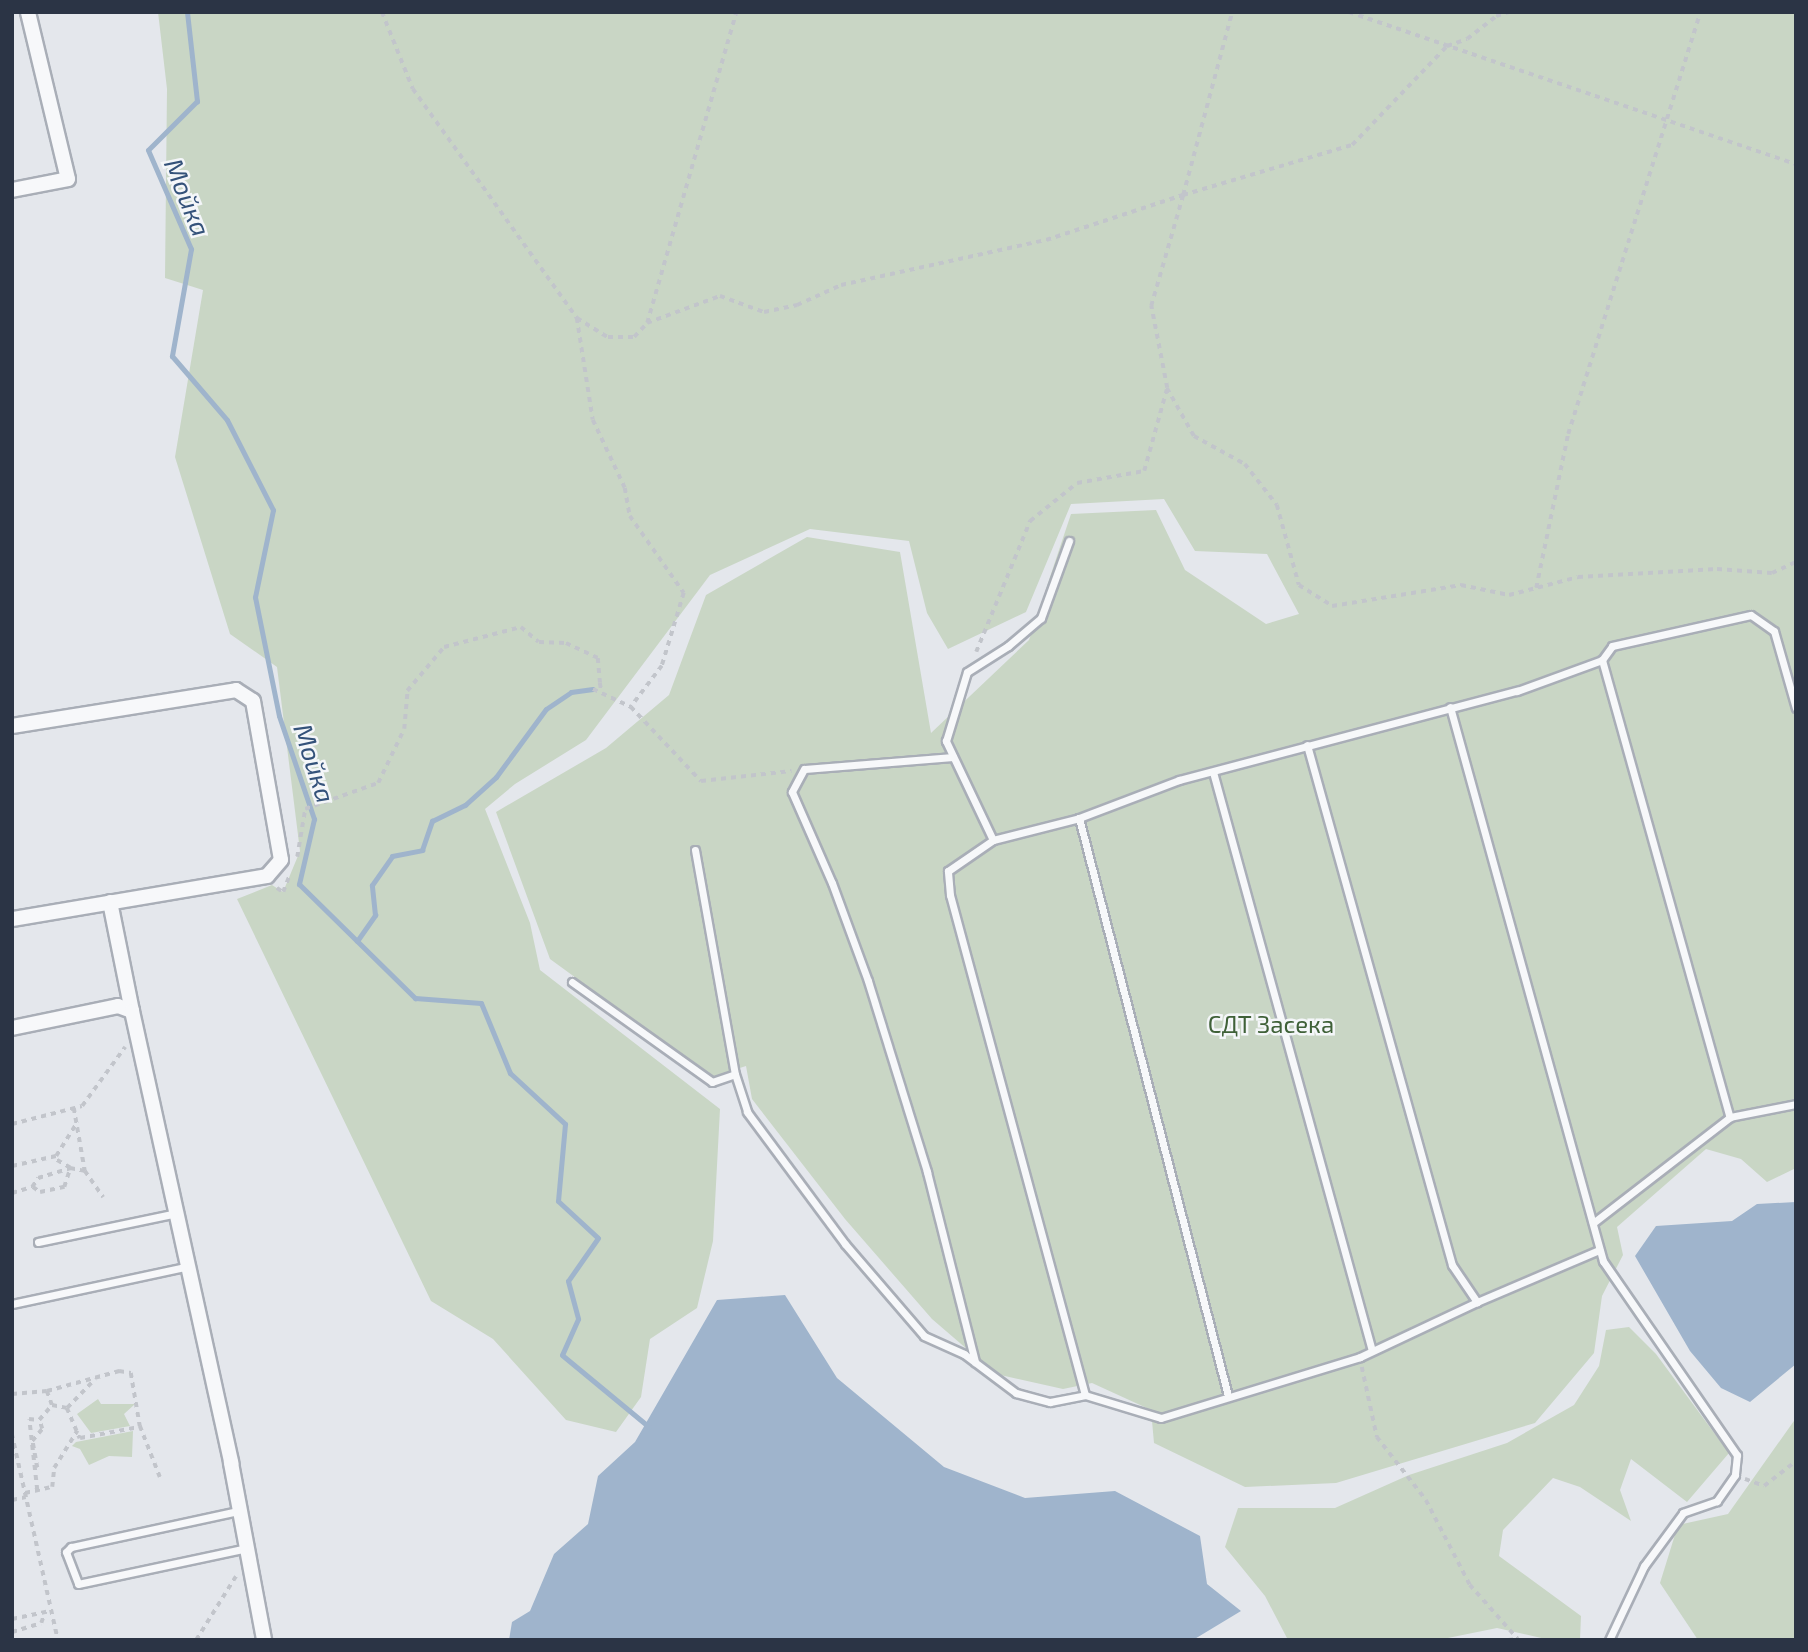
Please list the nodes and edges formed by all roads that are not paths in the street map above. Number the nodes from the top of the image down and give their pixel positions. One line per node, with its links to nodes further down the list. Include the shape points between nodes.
1 (28, 12): 2 (street, via 68,179)
2 (12, 190)
3 (1069, 541): 9 (lane, via 1041,618 967,672 946,741)
4 (1602, 660): 5 (lane, via 1517,691); 6 (lane, via 1612,646 1751,615 1774,631); 21 (lane)
5 (1450, 707): 8 (lane, via 1405,723); 23 (lane)
6 (1796, 708)
7 (12, 726): 14 (street, via 236,690 249,696 281,860 267,876)
8 (1307, 745): 10 (lane); 27 (lane, via 1452,1265)
9 (953, 757): 12 (lane); 30 (lane, via 804,769 792,792 868,981 927,1172)
10 (1213, 772): 11 (lane); 29 (lane)
11 (1079, 818): 12 (lane); 32 (lane)
12 (993, 840): 31 (lane, via 948,871 950,895)
13 (695, 850): 19 (lane)
14 (110, 902): 15 (street); 17 (street)
15 (12, 919)
16 (572, 982): 19 (lane, via 712,1082)
17 (132, 1011): 18 (street, via 118,1006); 22 (street)
18 (12, 1028)
19 (735, 1074): 30 (lane, via 747,1112 845,1244 924,1336)
20 (1796, 1104): 21 (lane)
21 (1730, 1118): 23 (lane)
22 (178, 1213): 24 (lane); 26 (street)
23 (1593, 1223): 25 (lane)
24 (38, 1242)
25 (1600, 1250): 27 (lane); 36 (lane, via 1603,1261 1737,1455 1735,1475 1717,1501 1683,1513 1644,1566)
26 (189, 1266): 28 (lane); 33 (street)
27 (1477, 1302): 29 (lane)
28 (12, 1304)
29 (1372, 1351): 32 (lane)
30 (975, 1362): 31 (lane, via 1016,1393 1050,1402)
31 (1085, 1395): 32 (lane, via 1161,1418)
32 (1228, 1396)
33 (238, 1511): 34 (street); 34 (lane, via 71,1547 67,1557 74,1582 81,1584)
34 (249, 1551): 35 (street)
35 (264, 1640)
36 (1609, 1640)

